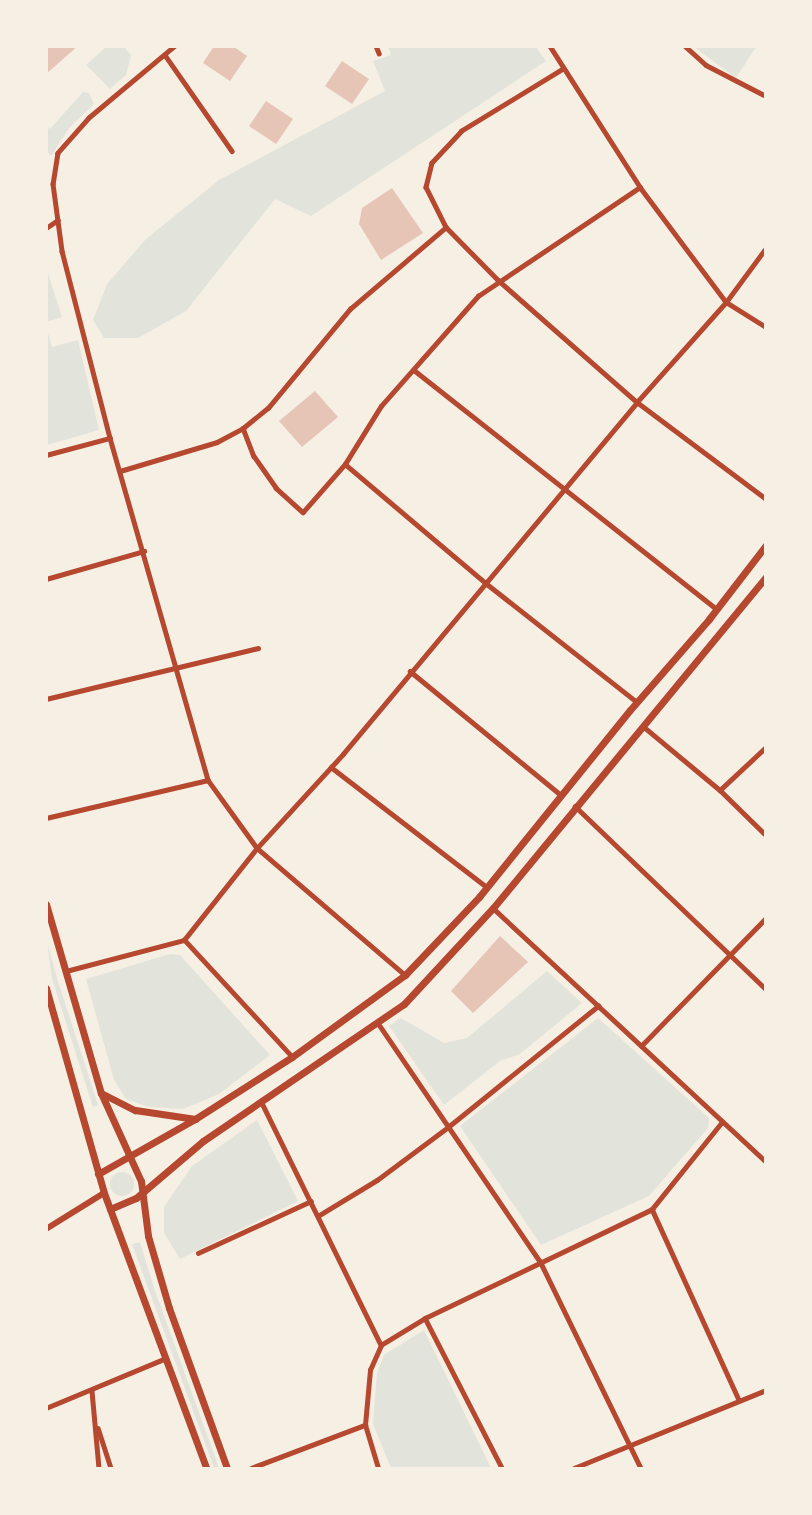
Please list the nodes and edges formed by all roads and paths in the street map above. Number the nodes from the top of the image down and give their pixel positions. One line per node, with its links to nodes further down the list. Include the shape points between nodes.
1 (175, 46): 6 (street)
2 (376, 46): 5 (street)
3 (550, 46): 7 (street)
4 (685, 46): 8 (street, via 706,65)
5 (379, 53)
6 (165, 55): 9 (street); 11 (street, via 89,118 58,153 53,184)
7 (563, 69): 10 (street); 12 (street, via 462,132 432,163 426,187)
8 (765, 96)
9 (232, 152)
10 (639, 187): 15 (street); 16 (street)
11 (58, 220): 13 (street); 21 (street, via 62,251)
12 (446, 226): 15 (street); 20 (street, via 350,309 268,408)
13 (46, 228)
14 (765, 249): 16 (street)
15 (498, 280): 18 (street, via 478,296); 19 (street)
16 (726, 302): 17 (street); 19 (street)
17 (765, 327)
18 (414, 370): 23 (street, via 381,406); 25 (street)
19 (637, 402): 25 (street); 26 (street)
20 (243, 429): 23 (street, via 276,488 303,512); 24 (street, via 217,442)
21 (110, 438): 22 (street); 24 (street)
22 (46, 455)
23 (345, 464): 31 (street)
24 (120, 471): 28 (street)
25 (564, 490): 31 (street); 32 (street)
26 (765, 499)
27 (765, 545): 32 (main road)
28 (144, 551): 29 (street); 34 (street)
29 (46, 579)
30 (764, 583): 38 (main road)
31 (488, 584): 35 (street); 37 (street)
32 (717, 609): 37 (main road)
33 (258, 648): 34 (street)
34 (175, 669): 36 (street); 41 (street)
35 (410, 671): 40 (street); 43 (street)
36 (46, 699)
37 (637, 702): 43 (main road)
38 (644, 727): 42 (street); 44 (main road)
39 (765, 747): 42 (street)
40 (331, 767): 47 (street); 48 (street)
41 (208, 780): 45 (street); 47 (street)
42 (720, 790): 46 (street)
43 (561, 795): 48 (main road)
44 (575, 805): 50 (main road); 53 (street)
45 (46, 818)
46 (765, 835)
47 (256, 848): 52 (street); 55 (street)
48 (487, 887): 55 (main road)
49 (46, 904): 54 (main road)
50 (493, 908): 58 (street); 61 (main road, via 404,1004)
51 (765, 918): 53 (street)
52 (184, 940): 54 (street); 63 (street)
53 (729, 955): 57 (street); 62 (street)
54 (66, 971): 64 (main road)
55 (405, 975): 63 (main road)
56 (46, 988): 59 (main road)
57 (765, 989)
58 (598, 1006): 62 (street); 68 (street)
59 (55, 1015): 60 (street); 71 (main road)
60 (46, 1018)
61 (378, 1023): 65 (main road); 68 (street)
62 (640, 1046): 67 (street)
63 (292, 1057): 66 (main road)
64 (101, 1093): 66 (main road, via 135,1110); 69 (main road)
65 (261, 1101): 72 (main road, via 203,1141); 74 (street)
66 (195, 1119): 69 (main road)
67 (722, 1122): 70 (street); 76 (street)
68 (448, 1127): 77 (street, via 377,1180); 80 (street)
69 (130, 1156): 71 (main road); 72 (main road)
70 (765, 1162)
71 (98, 1174): 73 (main road)
72 (143, 1191): 75 (main road); 94 (main road, via 158,1271)
73 (104, 1193): 75 (main road); 78 (street)
74 (311, 1201): 77 (street); 79 (street)
75 (110, 1209): 83 (main road)
76 (652, 1209): 80 (street); 86 (street)
77 (318, 1216): 82 (street)
78 (46, 1229)
79 (198, 1253)
80 (540, 1261): 81 (street); 90 (street)
81 (425, 1318): 82 (street); 97 (street)
82 (381, 1345): 89 (street, via 370,1370)
83 (166, 1358): 85 (street); 93 (main road)
84 (765, 1390): 86 (street)
85 (92, 1391): 87 (street); 88 (street)
86 (738, 1398): 90 (street)
87 (46, 1407)
88 (95, 1420): 91 (street); 92 (street)
89 (364, 1425): 95 (street); 96 (street)
90 (630, 1443): 98 (street); 99 (street)
91 (99, 1468)
92 (111, 1468)
93 (206, 1468)
94 (227, 1468)
95 (251, 1468)
96 (378, 1468)
97 (502, 1468)
98 (574, 1468)
99 (641, 1468)

